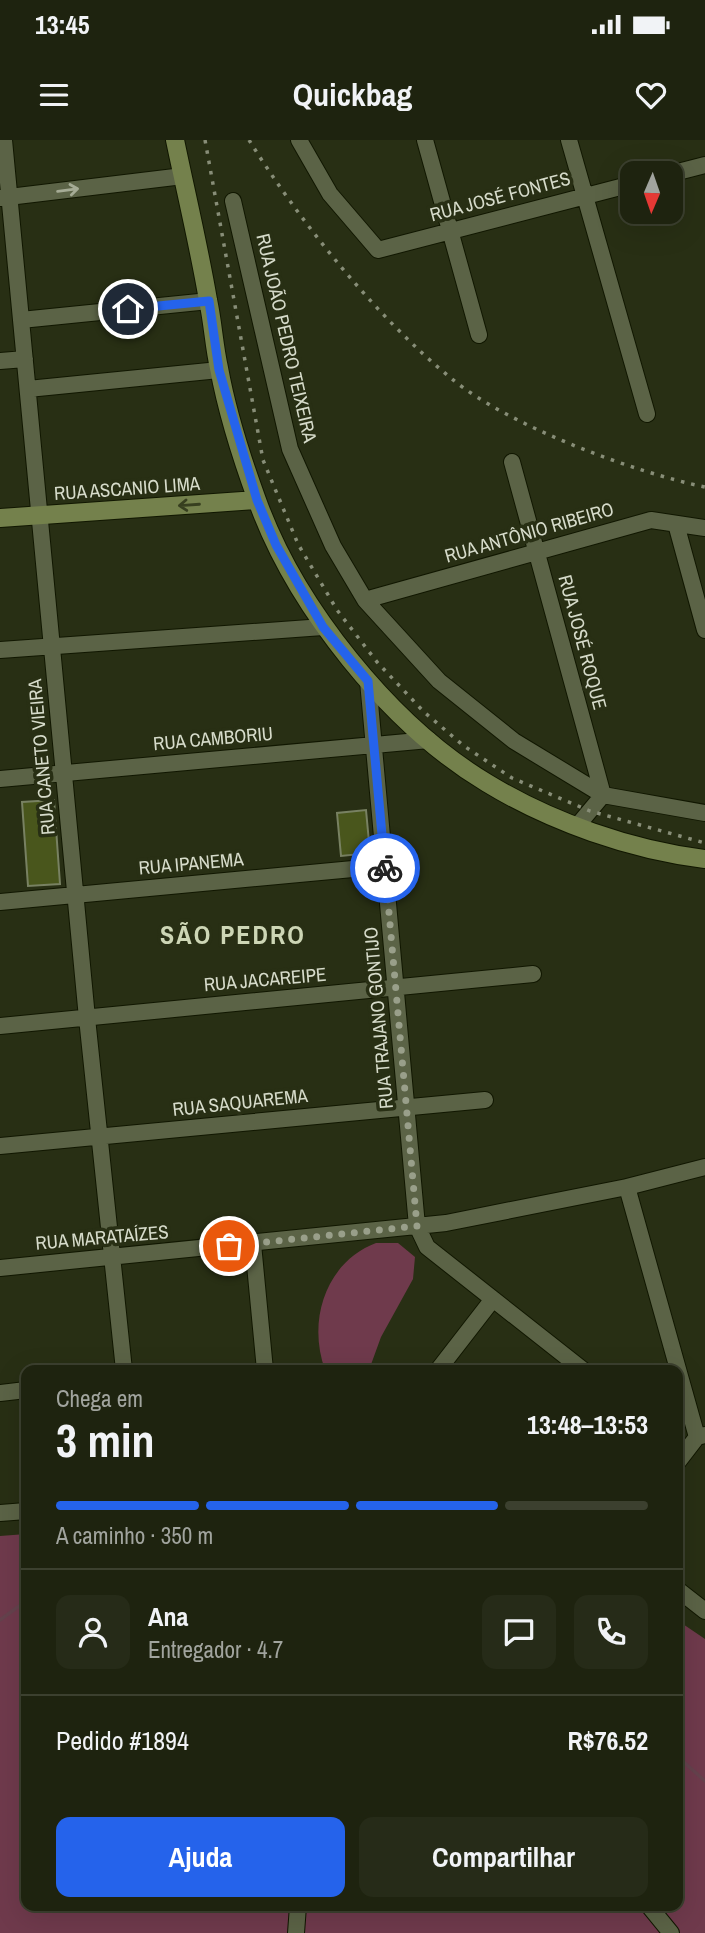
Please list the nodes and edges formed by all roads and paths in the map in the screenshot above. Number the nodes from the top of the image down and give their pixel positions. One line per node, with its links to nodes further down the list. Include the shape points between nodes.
1 (4, 140): 11 (street, RUA CANETO VIEIRA)
2 (175, 140): 8 (street)
3 (299, 140): 13 (street, RUA JOSÉ FONTES, via 330,194 379,250)
4 (425, 140): 13 (street)
5 (569, 140): 10 (street)
6 (705, 165): 7 (street)
7 (683, 171)
8 (183, 176): 11 (street, one-way to 8); 14 (street)
9 (620, 187): 10 (street, RUA JOSÉ FONTES)
10 (585, 196): 13 (street, RUA JOSÉ FONTES); 21 (street)
11 (5, 197): 15 (street, RUA CANETO VIEIRA)
12 (233, 201): 29 (street, RUA JOÃO PEDRO TEIXEIRA, via 290,449 333,546)
13 (450, 232): 16 (street)
14 (209, 301): 15 (street); 19 (street)
15 (21, 320): 17 (street, RUA CANETO VIEIRA)
16 (478, 335)
17 (25, 359): 18 (street); 20 (street, RUA CANETO VIEIRA)
18 (0, 361)
19 (219, 370): 20 (street); 23 (street)
20 (28, 388): 24 (street, RUA CANETO VIEIRA)
21 (647, 414)
22 (512, 462): 28 (street, RUA JOSÉ ROQUE)
23 (257, 500): 24 (street, RUA ASCANIO LIMA, one-way to 24); 30 (street, via 276,545)
24 (40, 515): 25 (street, RUA ASCANIO LIMA); 32 (street, RUA CANETO VIEIRA)
25 (0, 518)
26 (676, 524): 27 (street, RUA ANTÔNIO RIBEIRO); 28 (street, RUA ANTÔNIO RIBEIRO, via 652,520); 31 (street)
27 (705, 528)
28 (537, 552): 29 (street, RUA ANTÔNIO RIBEIRO); 39 (street, RUA JOSÉ ROQUE)
29 (365, 600): 39 (street, RUA JOÃO PEDRO TEIXEIRA, via 449,690 514,741)
30 (323, 627): 32 (street); 34 (street)
31 (705, 630)
32 (52, 646): 33 (street); 37 (street, RUA CANETO VIEIRA)
33 (0, 650)
34 (368, 681): 35 (street); 36 (street, RUA TRAJANO GONTIJO)
35 (429, 740): 36 (street, RUA CAMBORIU); 41 (street, via 486,783)
36 (374, 745): 37 (street, RUA CAMBORIU); 43 (street, RUA TRAJANO GONTIJO)
37 (64, 773): 38 (street, RUA CAMBORIU); 44 (street, RUA CANETO VIEIRA)
38 (0, 779)
39 (603, 795): 40 (street, RUA JOÃO PEDRO TEIXEIRA); 41 (street)
40 (705, 813)
41 (578, 825): 42 (street, via 670,855)
42 (705, 859)
43 (385, 866): 44 (street, RUA IPANEMA); 47 (street, RUA TRAJANO GONTIJO)
44 (75, 894): 45 (street, RUA IPANEMA); 48 (street, RUA CANETO VIEIRA)
45 (0, 902)
46 (533, 974): 47 (street, RUA JACAREIPE)
47 (396, 988): 48 (street, RUA JACAREIPE); 51 (street, RUA TRAJANO GONTIJO)
48 (86, 1017): 49 (street, RUA JACAREIPE); 52 (street, RUA CANETO VIEIRA)
49 (0, 1026)
50 (485, 1100): 51 (street, RUA SAQUAREMA)
51 (407, 1107): 52 (street, RUA SAQUAREMA); 56 (street, RUA TRAJANO GONTIJO)
52 (98, 1137): 53 (street, RUA SAQUAREMA); 58 (street, RUA CANETO VIEIRA)
53 (0, 1146)
54 (705, 1167): 55 (street, RUA MARATAÍZES)
55 (627, 1187): 56 (street, RUA MARATAÍZES); 65 (street)
56 (417, 1226): 57 (street, RUA MARATAÍZES); 60 (street, via 427,1247)
57 (253, 1244): 58 (street, RUA MARATAÍZES); 62 (street)
58 (110, 1257): 59 (street, RUA MARATAÍZES); 61 (street, RUA CANETO VIEIRA)
59 (0, 1268)
60 (493, 1299): 63 (street); 64 (street)
61 (123, 1365)
62 (265, 1365)
63 (442, 1365)
64 (577, 1365)
65 (680, 1365)
66 (683, 1375): 69 (street)
67 (21, 1391): 68 (street)
68 (0, 1393)
69 (701, 1436): 70 (street)
70 (683, 1456)
71 (21, 1511): 72 (street)
72 (0, 1513)
73 (683, 1594): 74 (street)
74 (705, 1611)
75 (298, 1911): 77 (street)
76 (653, 1911): 78 (street)
77 (296, 1933)
78 (671, 1933)

